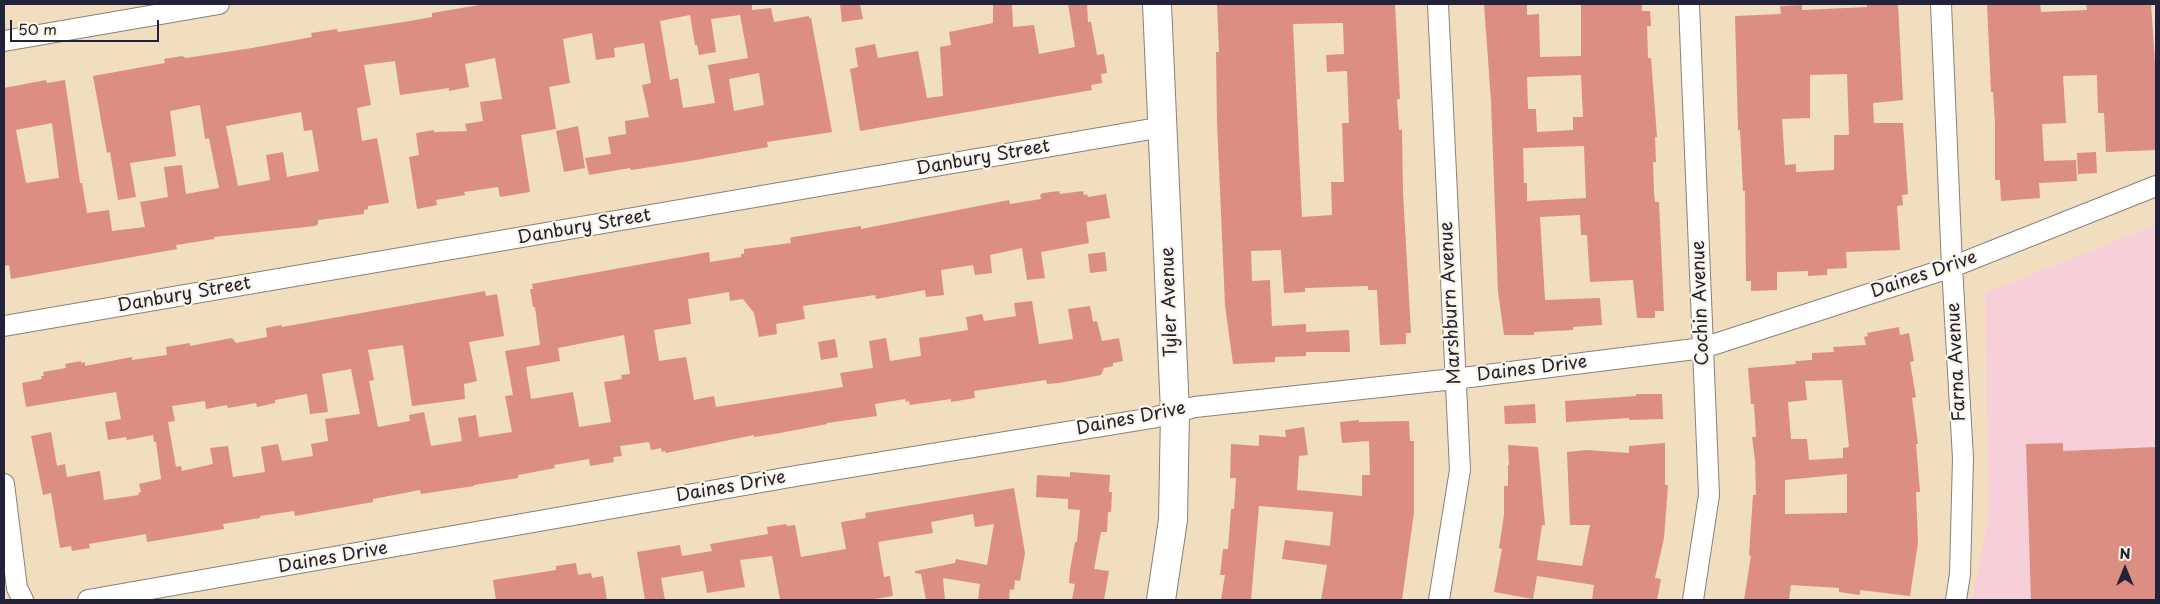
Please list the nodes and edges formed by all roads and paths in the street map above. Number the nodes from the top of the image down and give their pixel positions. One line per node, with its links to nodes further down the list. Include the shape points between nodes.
1 (219, 4): 6 (street)
2 (1157, 4): 7 (street, Tyler Avenue)
3 (1438, 4): 12 (street, Marshburn Avenue)
4 (1688, 4): 11 (street, Cochin Avenue)
5 (1941, 4): 9 (street, Farna Avenue)
6 (4, 41)
7 (1163, 128): 10 (street, Danbury Street); 13 (street, Tyler Avenue)
8 (2156, 186): 9 (street, Daines Drive)
9 (1952, 267): 11 (street, Daines Drive); 20 (street, Farna Avenue, via 1963,458 1960,574)
10 (4, 326)
11 (1703, 348): 12 (street, Daines Drive); 19 (street, Cochin Avenue, via 1709,495)
12 (1454, 379): 13 (street, Daines Drive, via 1195,407); 18 (street, Marshburn Avenue, via 1460,470)
13 (1175, 412): 16 (street, Daines Drive); 17 (street, Tyler Avenue, via 1173,520)
14 (4, 484): 15 (street, via 17,588)
15 (23, 600)
16 (88, 600)
17 (1161, 600)
18 (1439, 600)
19 (1693, 600)
20 (1956, 600)

